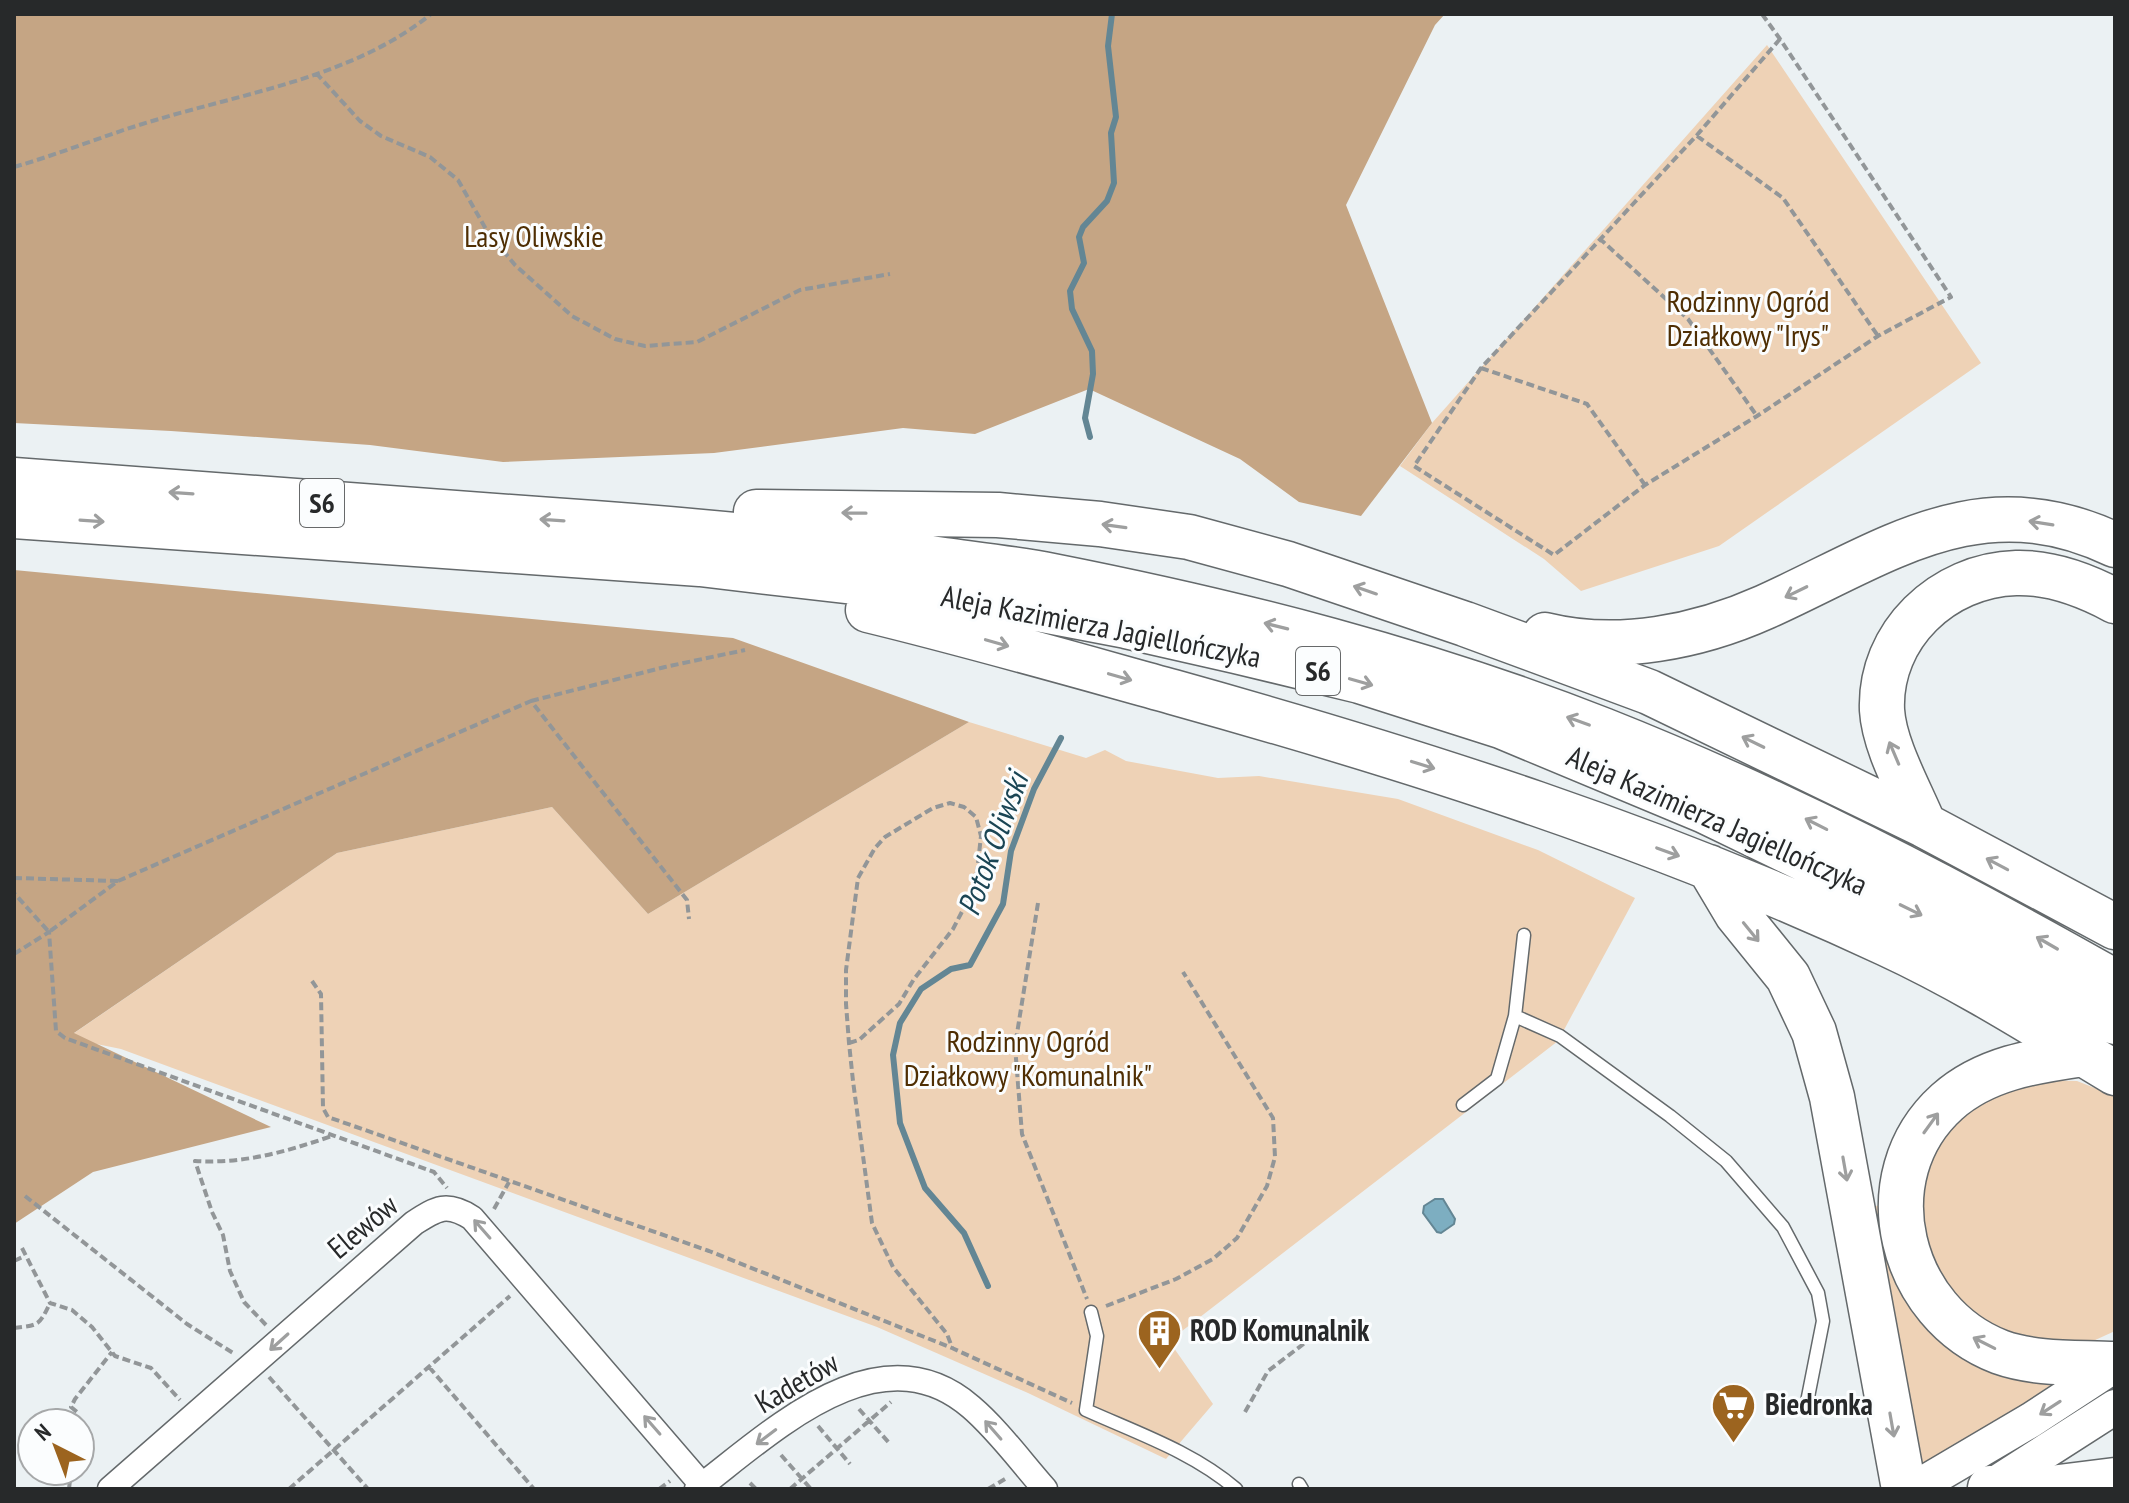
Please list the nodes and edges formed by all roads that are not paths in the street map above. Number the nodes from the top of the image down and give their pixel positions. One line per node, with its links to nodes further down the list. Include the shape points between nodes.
1 (14, 480): 2 (highway, Aleja Kazimierza Jagiellończyka / S6, one-way to 1)
2 (246, 515): 2 (lane, via 320,520); 3 (highway, Aleja Kazimierza Jagiellończyka / S6, one-way to 2); 5 (highway, Aleja Kazimierza Jagiellończyka / S6)
3 (14, 516)
4 (630, 526): 5 (highway, Aleja Kazimierza Jagiellończyka / S6, one-way to 5); 8 (highway, one-way to 4, via 1274,560 1189,537 1100,524 998,515 651,512); 13 (highway, Aleja Kazimierza Jagiellończyka / S6, one-way to 4, via 1986,909 1777,804 1601,730 1390,657 1048,575 867,549)
5 (434, 535): 5 (lane, via 350,523); 10 (highway, one-way to 10, via 485,568 732,589 857,608 950,630 1476,781); 15 (highway, Aleja Kazimierza Jagiellończyka / S6, one-way to 15, via 854,582 1037,609 1360,681 1501,726 1705,811 1972,940)
6 (2115, 545): 8 (highway, one-way to 8, via 2064,526 1997,519 1967,522 1889,546 1763,608 1665,638 1601,643 1479,619)
7 (2115, 601): 9 (highway, one-way to 7, via 1882,712 1887,668 1912,622 1961,585 2017,573 2089,587)
8 (1465, 624): 9 (highway, one-way to 8, via 1649,692)
9 (1924, 825): 11 (highway, one-way to 9)
10 (1709, 867): 16 (highway, via 1888,945 2005,1005); 27 (highway, one-way to 27, via 1737,914 1788,977 1814,1032 1832,1097)
11 (2115, 927)
12 (1524, 935): 14 (lane)
13 (2115, 982)
14 (1515, 1016): 17 (lane, via 1497,1079); 20 (lane, via 1560,1036 1670,1116 1726,1161 1783,1227 1818,1293 1823,1321)
15 (2115, 1022)
16 (2099, 1063): 19 (highway, one-way to 16, via 2024,1358 1966,1334 1944,1317 1916,1278 1901,1219 1902,1187 1912,1152 1947,1102 1983,1079 2025,1063)
17 (1463, 1105)
18 (1091, 1312): 26 (lane, via 1097,1336 1086,1410 1174,1449)
19 (2115, 1364): 28 (main road, one-way to 28)
20 (1807, 1402)
21 (2115, 1407): 29 (main road)
22 (2115, 1480): 30 (highway)
23 (700, 1487): 24 (street, Elewów, one-way to 24, via 478,1225 450,1207 414,1223); 25 (street, Kadetów, one-way to 23, via 969,1405 928,1383 890,1377 840,1390 804,1409)
24 (110, 1489)
25 (1045, 1489)
26 (1236, 1489)
27 (1904, 1489)
28 (1914, 1489)
29 (1992, 1489)
30 (2043, 1489)

